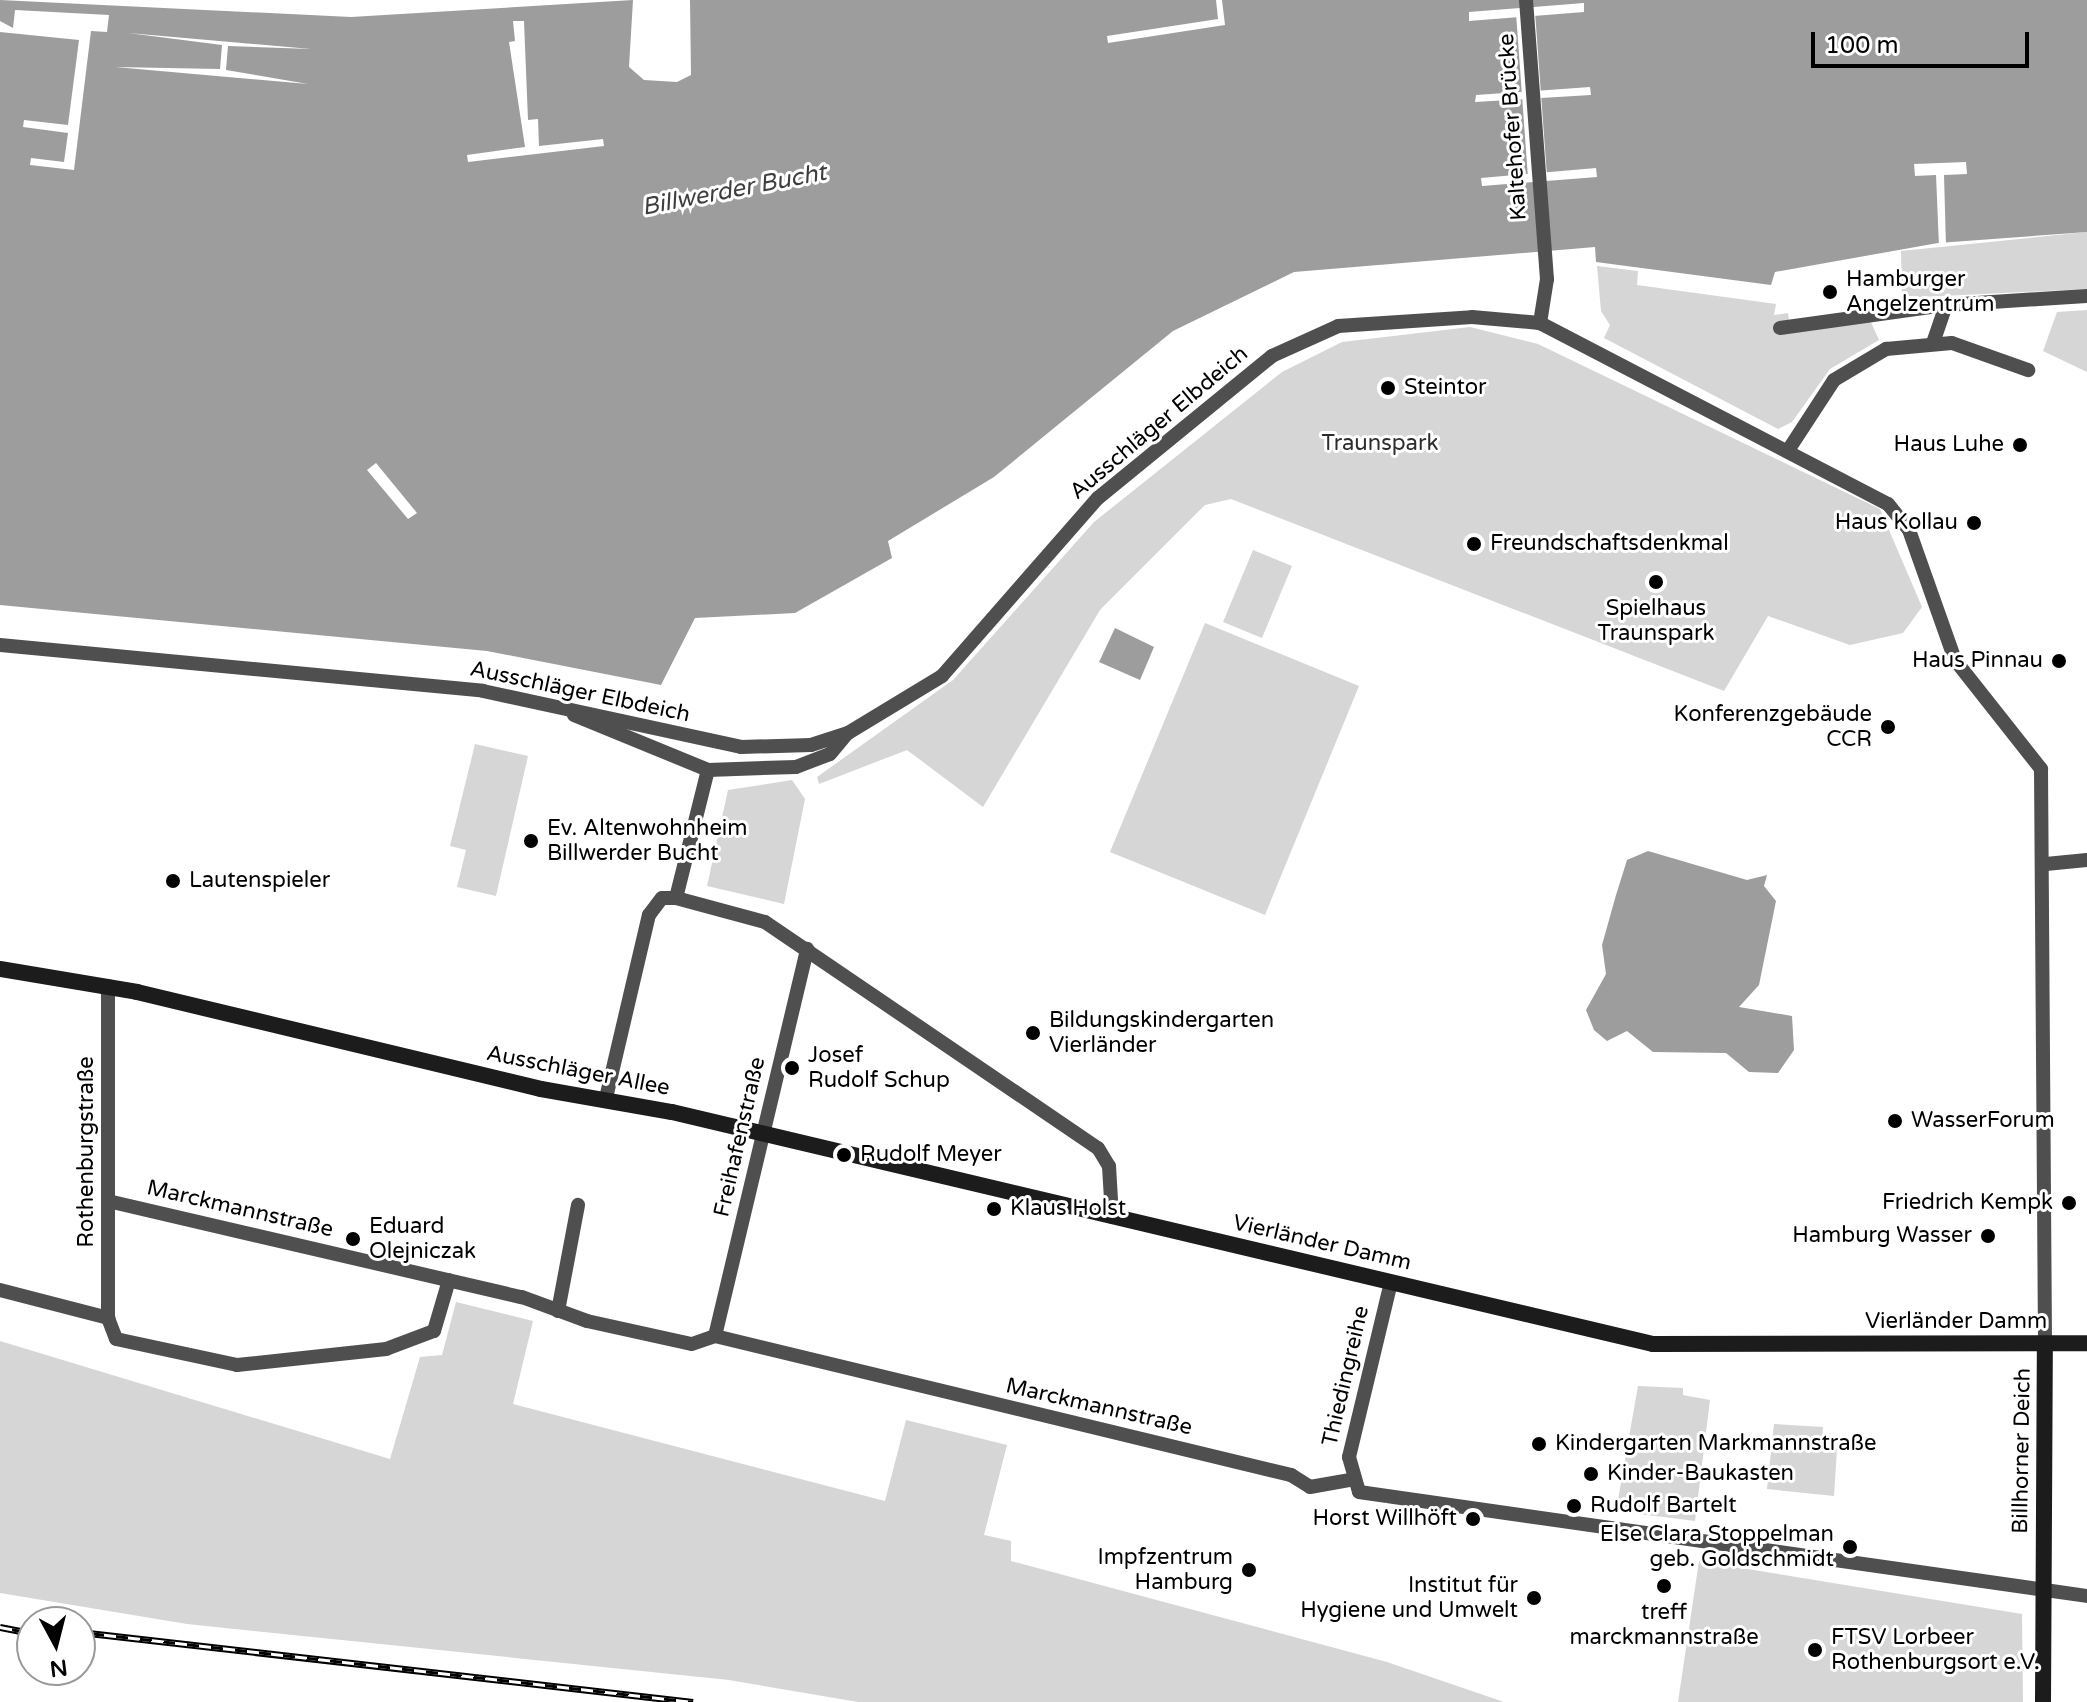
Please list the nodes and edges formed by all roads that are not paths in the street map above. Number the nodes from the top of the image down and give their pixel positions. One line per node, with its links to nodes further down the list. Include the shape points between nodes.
1 (1526, 0): 4 (street, Kaltehofer Brücke, via 1545,251)
2 (2087, 296): 3 (street)
3 (1946, 305): 5 (street); 6 (street)
4 (1540, 323): 8 (street, Ausschläger Elbdeich); 11 (street, Ausschläger Elbdeich, via 1472,317 1350,325 1272,356 1098,498 942,676)
5 (1780, 328)
6 (1934, 340): 7 (street); 8 (street, via 1886,349 1843,373)
7 (2028, 370)
8 (1789, 449): 14 (street, Ausschläger Elbdeich, via 1869,491 1904,522 1955,660 2041,769)
9 (0, 645): 10 (street, Ausschläger Elbdeich, via 483,691)
10 (552, 705): 11 (street, Ausschläger Elbdeich, via 741,747 792,749); 12 (street)
11 (848, 733): 12 (street, via 830,754 796,767)
12 (708, 770): 15 (street)
13 (2087, 860): 14 (street)
14 (2046, 864): 33 (street, Billhorner Deich)
15 (676, 898): 16 (street, via 765,922); 21 (street, via 662,898 649,915)
16 (807, 949): 22 (street, Freihafenstraße); 25 (street, via 1098,1148 1109,1166)
17 (0, 969): 19 (street, Ausschläger Allee)
18 (0, 976): 19 (street, Ausschläger Allee)
19 (33, 976): 20 (street, Ausschläger Allee)
20 (108, 986): 21 (street, Ausschläger Allee); 23 (street, Rothenburgstraße)
21 (606, 1098): 22 (street, Ausschläger Allee)
22 (764, 1135): 25 (street, Ausschläger Allee); 31 (street, Freihafenstraße)
23 (108, 1201): 26 (street, Marckmannstraße); 30 (street, Rothenburgstraße)
24 (578, 1205): 29 (street)
25 (1112, 1217): 27 (street, Vierländer Damm)
26 (449, 1280): 29 (street, Marckmannstraße); 30 (street, Rothenburgstraße, via 434,1331 386,1349 259,1366 121,1343)
27 (1391, 1282): 33 (street, Vierländer Damm, via 1653,1344); 34 (street, Thiedingreihe, via 1350,1451)
28 (0, 1290): 30 (street)
29 (558, 1311): 31 (street, Marckmannstraße, via 692,1344)
30 (108, 1318)
31 (715, 1336): 34 (street, Marckmannstraße, via 1291,1475 1310,1487)
32 (2087, 1343): 33 (street, Vierländer Damm)
33 (2045, 1344): 35 (street, Billhorner Deich)
34 (1350, 1480): 35 (street, via 1366,1495)
35 (2042, 1588): 36 (street); 37 (street, Billhorner Deich)
36 (2087, 1596)
37 (2043, 1702)

